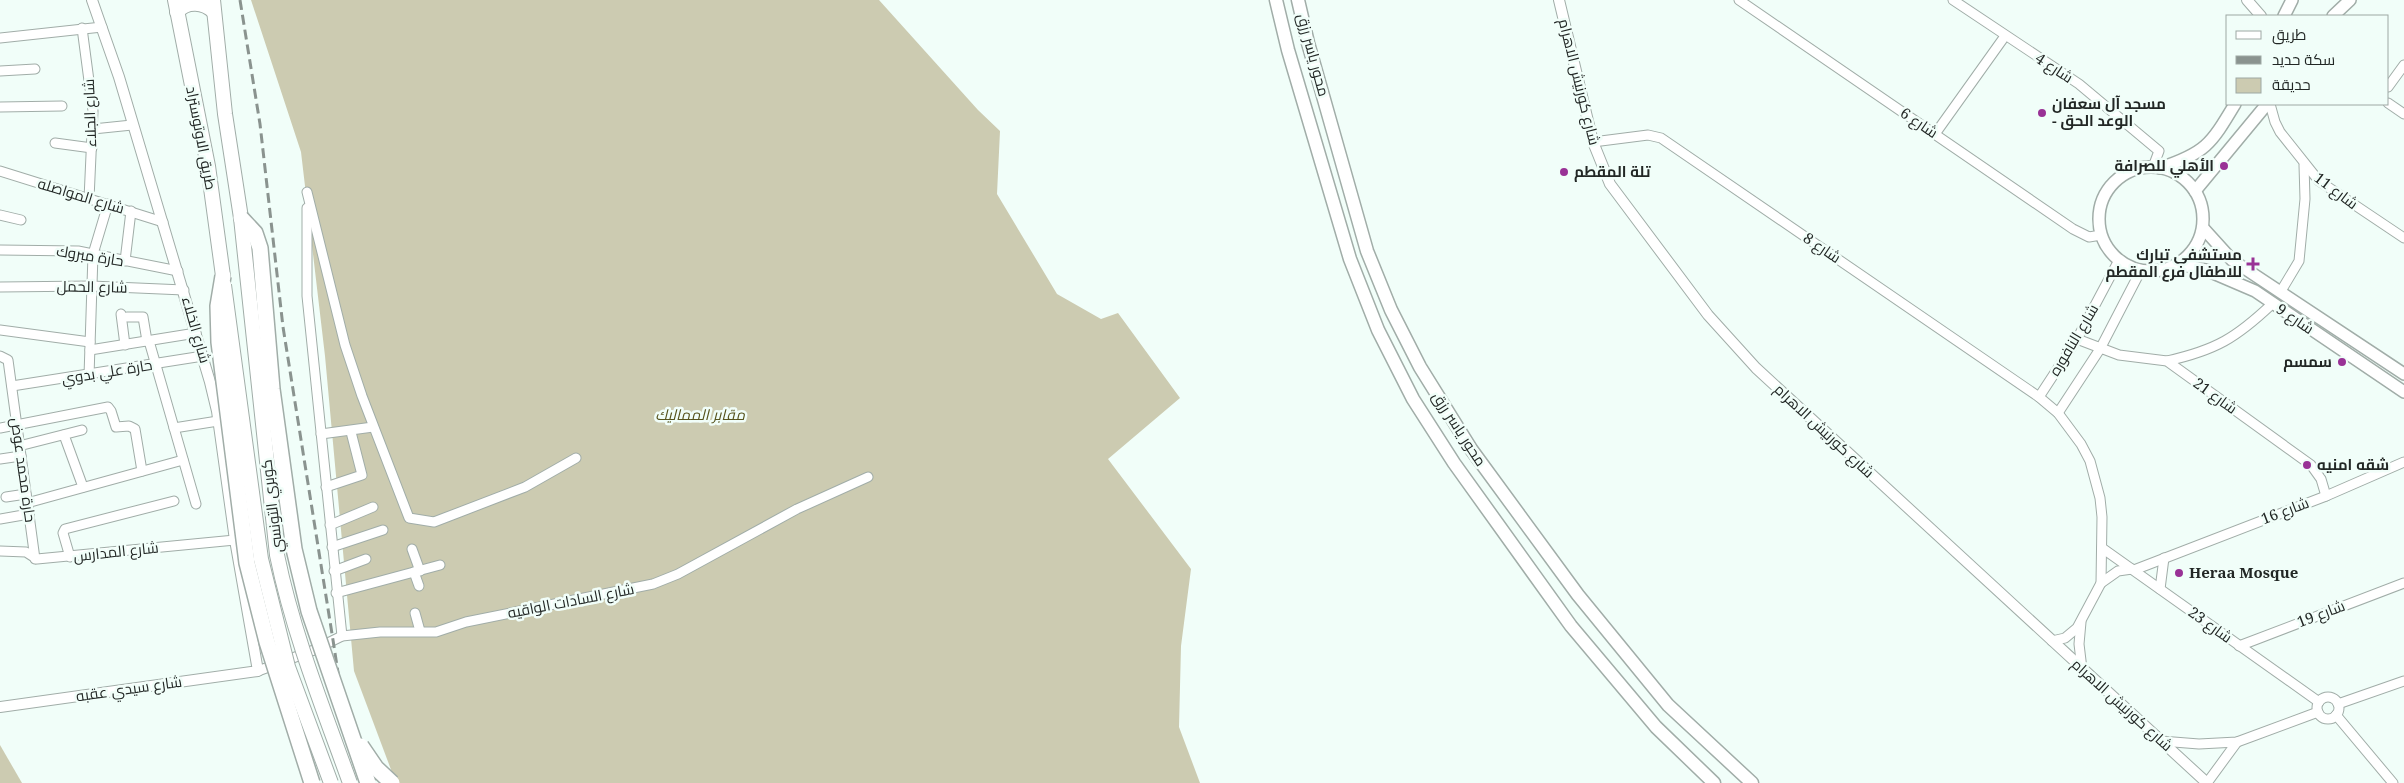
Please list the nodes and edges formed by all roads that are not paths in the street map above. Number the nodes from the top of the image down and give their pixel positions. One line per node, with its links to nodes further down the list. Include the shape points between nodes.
1 (92, 0): 15 (street, شارع الخلاء)
2 (1276, 0): 149 (main road, محور ياسر رزق, via 1350,259 1378,330 1413,399 1454,464 1571,626 1656,726)
3 (1298, 0): 150 (main road, محور ياسر رزق, via 1367,251 1391,310 1420,367 1471,449 1584,603 1668,705)
4 (1559, 0): 33 (street, شارع كورنيش الاهرام)
5 (1739, 0): 32 (street, شارع 6)
6 (1953, 0): 17 (street, شارع 4)
7 (2247, 0): 12 (street)
8 (2292, 0): 13 (main road)
9 (2350, 0): 14 (main road)
10 (176, 6): 11 (highway, via 197,3); 57 (highway, طريق الاوتوستراد, via 208,166)
11 (213, 6): 44 (highway, طريق الاوتوستراد)
12 (2260, 15)
13 (2288, 15)
14 (2334, 15)
15 (102, 27): 16 (street); 30 (street, شارع الخلاء)
16 (82, 28): 18 (street); 31 (street, شارع الجلاء, via 92,90)
17 (2005, 36): 32 (street); 37 (street, شارع 4, via 2079,84 2148,140 2159,151)
18 (0, 38)
19 (2404, 65): 22 (street)
20 (35, 69): 21 (street)
21 (0, 71)
22 (2389, 86)
23 (2389, 103): 29 (street)
24 (2234, 105): 37 (main road, via 2206,147 2185,160)
25 (2267, 105): 39 (main road)
26 (2268, 105): 36 (street, شارع 11, via 2277,127)
27 (62, 106): 28 (street)
28 (0, 107)
29 (2404, 114)
30 (132, 126): 31 (street); 46 (street, شارع الخلاء)
31 (93, 129): 35 (street, شارع الجلاء)
32 (1934, 134): 48 (street, شارع 6, via 2072,230 2089,237)
33 (1593, 142): 78 (street, شارع 8, via 1648,135 1661,138); 131 (street, شارع كورنيش الاهرام, via 1617,197 1723,334)
34 (55, 143): 35 (street)
35 (92, 148): 40 (street, شارع الجلاء)
36 (2304, 164): 49 (street, شارع 11, via 2328,189); 61 (street, via 2305,199 2299,261)
37 (2156, 167): 39 (main road, via 2176,174); 48 (main road, via 2124,174 2109,188 2099,216)
38 (0, 171): 40 (street, شارع المواصله)
39 (2195, 191): 47 (main road, via 2203,213)
40 (89, 198): 41 (street, شارع المواصله)
41 (108, 204): 42 (street, شارع المواصله); 51 (street)
42 (131, 211): 46 (street, شارع المواصله); 53 (street)
43 (0, 215): 45 (street)
44 (241, 218): 141 (highway, bridge, via 255,233 260,248 272,388 294,549 309,611); 146 (highway, كوبري التونسي, bridge, via 284,590)
45 (21, 220)
46 (162, 222): 56 (street, شارع الخلاء)
47 (2203, 228): 54 (main road, via 2192,252); 61 (main road, شارع 9, via 2224,253)
48 (2101, 235): 52 (main road)
49 (2404, 238)
50 (0, 250): 51 (street, حارة مبروك, via 64,249)
51 (93, 254): 53 (street, حارة مبروك); 58 (street)
52 (2119, 260): 55 (main road); 65 (street, شارع النافوره)
53 (125, 261): 56 (street, حارة مبروك)
54 (2178, 264): 55 (main road, via 2164,270); 62 (main road, شارع 9, via 2232,280)
55 (2141, 270): 69 (street, شارع النافوره)
56 (178, 271): 60 (street, شارع الخلاء)
57 (222, 276): 144 (highway, bridge, via 218,306 219,342 247,563 267,642); 145 (highway, كوبري التونسي, bridge, via 263,568 288,667)
58 (91, 286): 59 (street, شارع الحمل); 60 (street, شارع الحمل); 68 (street)
59 (0, 287)
60 (184, 290): 64 (street, شارع الخلاء)
61 (2282, 291): 74 (main road, شارع 9)
62 (2272, 304): 72 (street, via 2238,335 2215,348); 77 (main road, شارع 9)
63 (0, 330): 68 (street)
64 (196, 333): 66 (street); 71 (street, شارع الخلاء)
65 (2078, 339): 69 (street, شارع 21); 78 (street, شارع النافوره)
66 (148, 341): 67 (street); 67 (street, via 144,318 124,315); 73 (street)
67 (125, 345): 68 (street)
68 (90, 346): 75 (street)
69 (2100, 349): 72 (street, شارع 21, via 2129,357); 79 (street, شارع النافوره)
70 (0, 356): 76 (street, حارة محمد عوض, via 8,360)
71 (203, 356): 73 (street, حارة علي بدوي); 80 (street, شارع الخلاء)
72 (2167, 361): 99 (street, شارع 21, via 2311,465)
73 (155, 364): 75 (street, حارة علي بدوي); 84 (street)
74 (2404, 374)
75 (89, 376): 76 (street, حارة علي بدوي)
76 (12, 386): 81 (street, حارة محمد عوض)
77 (2404, 392)
78 (2039, 397): 79 (street)
79 (2058, 413): 111 (street, via 2090,461 2100,498)
80 (218, 421): 84 (street); 109 (street, شارع الخلاء)
81 (17, 424): 83 (street); 89 (street, حارة محمد عوض); 95 (street, via 108,407 116,428 129,426 135,429)
82 (373, 427): 86 (street); 87 (street, via 345,345 307,192 306,296); 91 (street, via 412,520 434,522 525,487)
83 (0, 428)
84 (174, 428): 93 (street)
85 (82, 430): 88 (street)
86 (351, 432): 87 (street); 98 (street, via 363,474)
87 (321, 434): 98 (street)
88 (64, 435): 89 (street); 97 (street)
89 (20, 446): 90 (street, حارة محمد عوض)
90 (21, 456): 92 (street); 101 (street, حارة محمد عوض)
91 (576, 458)
92 (0, 459)
93 (184, 460): 95 (street); 103 (street)
94 (2404, 462): 99 (street, شارع 16)
95 (142, 471): 97 (street)
96 (868, 477): 129 (street, شارع السادات الواقيه, via 805,505 678,574 653,584 466,622 436,632)
97 (83, 487): 101 (street)
98 (326, 487): 107 (street)
99 (2326, 496): 115 (street, شارع 16)
100 (6, 497): 101 (street)
101 (27, 498): 105 (street, حارة محمد عوض)
102 (174, 501): 114 (street, via 65,529 63,533)
103 (196, 504)
104 (373, 507): 107 (street)
105 (29, 514): 106 (street); 116 (street, حارة محمد عوض)
106 (0, 519)
107 (330, 525): 110 (street)
108 (383, 530): 110 (street)
109 (235, 540): 114 (street, شارع المدارس); 134 (street, شارع الخلاء)
110 (332, 547): 120 (street)
111 (2102, 548): 119 (street, شارع 23); 122 (street)
112 (412, 549): 121 (street)
113 (0, 551): 116 (street, شارع المدارس, via 26,552)
114 (70, 557): 116 (street, شارع المدارس)
115 (2164, 558): 119 (street, شارع 16); 125 (street)
116 (35, 559)
117 (366, 559): 120 (street)
118 (440, 565): 121 (street)
119 (2133, 569): 122 (street, via 2118,571); 125 (street, شارع 23)
120 (334, 571): 126 (street)
121 (417, 571): 124 (street); 126 (street)
122 (2101, 583): 128 (street)
123 (2404, 583): 132 (street, شارع 19)
124 (419, 586)
125 (2160, 589): 132 (street, شارع 23)
126 (336, 593): 130 (street)
127 (415, 613): 129 (street)
128 (2081, 622): 131 (street, via 2071,634); 133 (street)
129 (420, 632): 130 (street, شارع السادات الواقيه)
130 (342, 636): 134 (street, شارع السادات الواقيه)
131 (2052, 641): 133 (street, شارع كورنيش الاهرام)
132 (2239, 646): 136 (street, شارع 23)
133 (2082, 669): 142 (street, شارع كورنيش الاهرام)
134 (258, 671): 138 (street, شارع سيدي عقبه)
135 (2404, 681): 137 (street)
136 (2319, 702): 137 (street, via 2328,698); 139 (street)
137 (2338, 704): 140 (street)
138 (0, 707)
139 (2318, 712): 140 (street, via 2328,719); 143 (street)
140 (2336, 715): 152 (street)
141 (346, 720): 147 (highway, bridge); 148 (highway, bridge, via 376,768)
142 (2161, 741): 143 (street, via 2199,744); 151 (street, شارع كورنيش الاهرام)
143 (2238, 742): 151 (street)
144 (312, 783)
145 (331, 783)
146 (350, 783)
147 (368, 783)
148 (392, 783)
149 (1714, 783)
150 (1752, 783)
151 (2207, 783)
152 (2393, 783)

